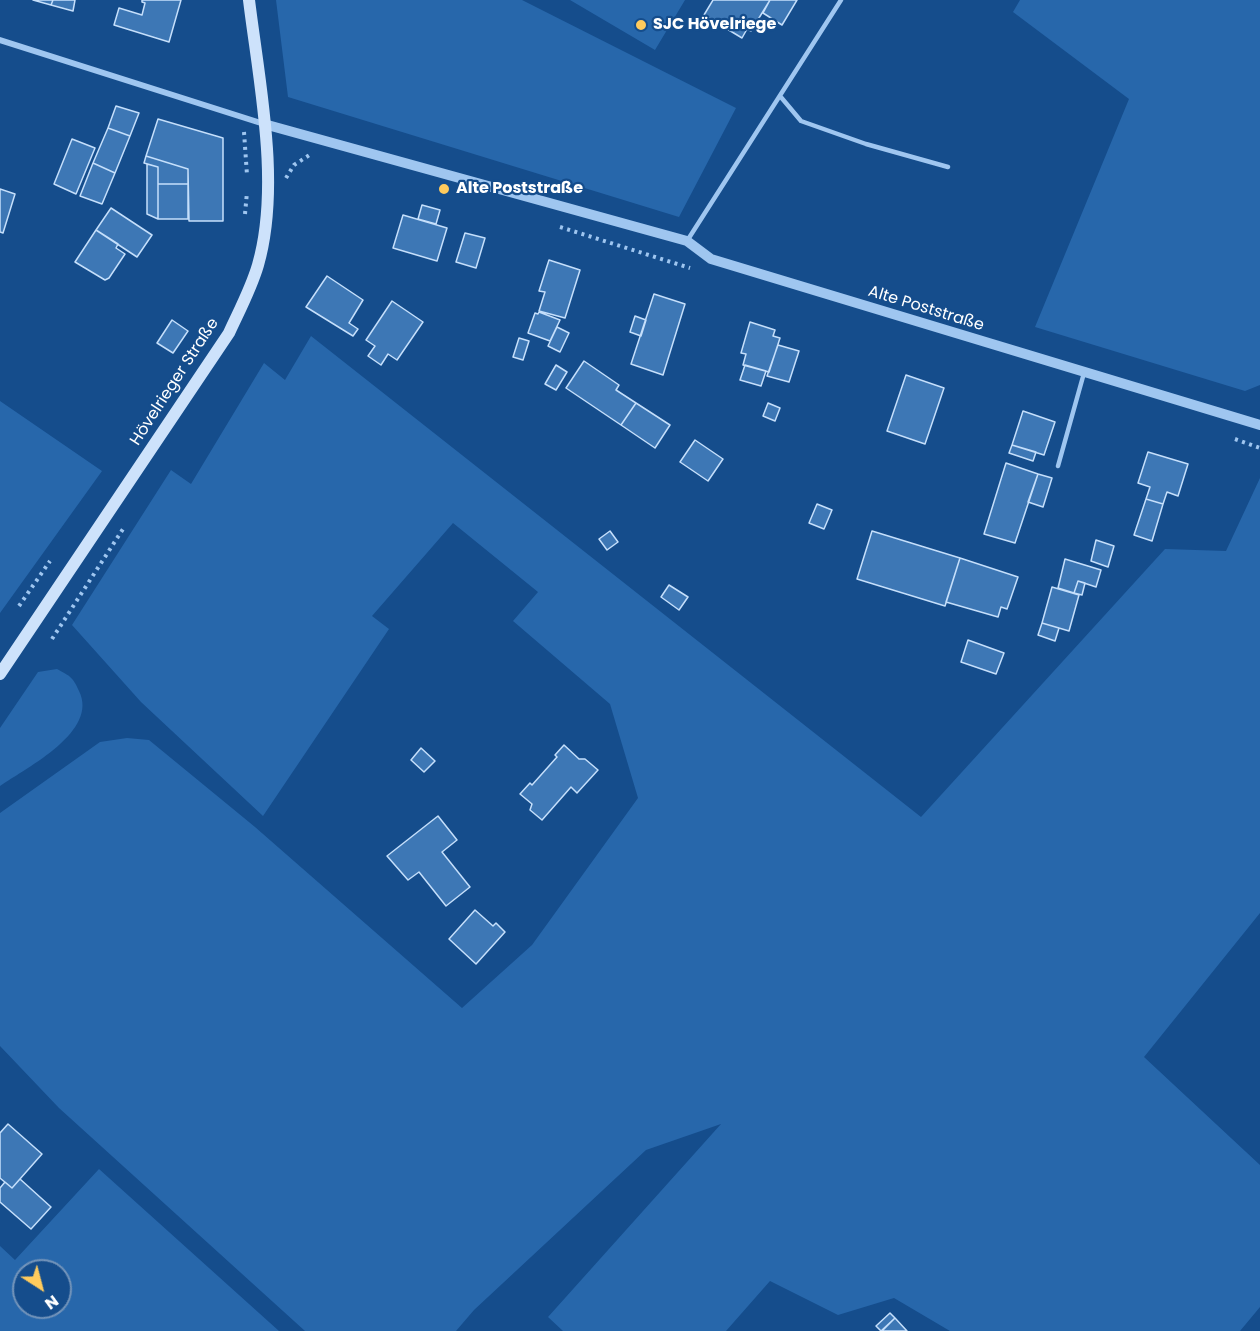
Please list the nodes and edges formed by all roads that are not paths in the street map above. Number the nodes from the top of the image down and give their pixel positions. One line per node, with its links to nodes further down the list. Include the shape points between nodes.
1 (249, 0): 5 (main road, Hövelrieger Straße)
2 (841, 0): 4 (lane)
3 (0, 40): 5 (street, Alte Poststraße)
4 (780, 96): 6 (lane, via 801,121); 7 (lane)
5 (264, 124): 7 (street, Alte Poststraße); 11 (main road, Hövelrieger Straße, via 268,178 265,236 249,290 229,333)
6 (948, 167)
7 (687, 241): 8 (street, Alte Poststraße, via 711,260)
8 (1084, 373): 9 (street, Alte Poststraße); 10 (lane)
9 (1260, 425)
10 (1058, 466)
11 (0, 674)

